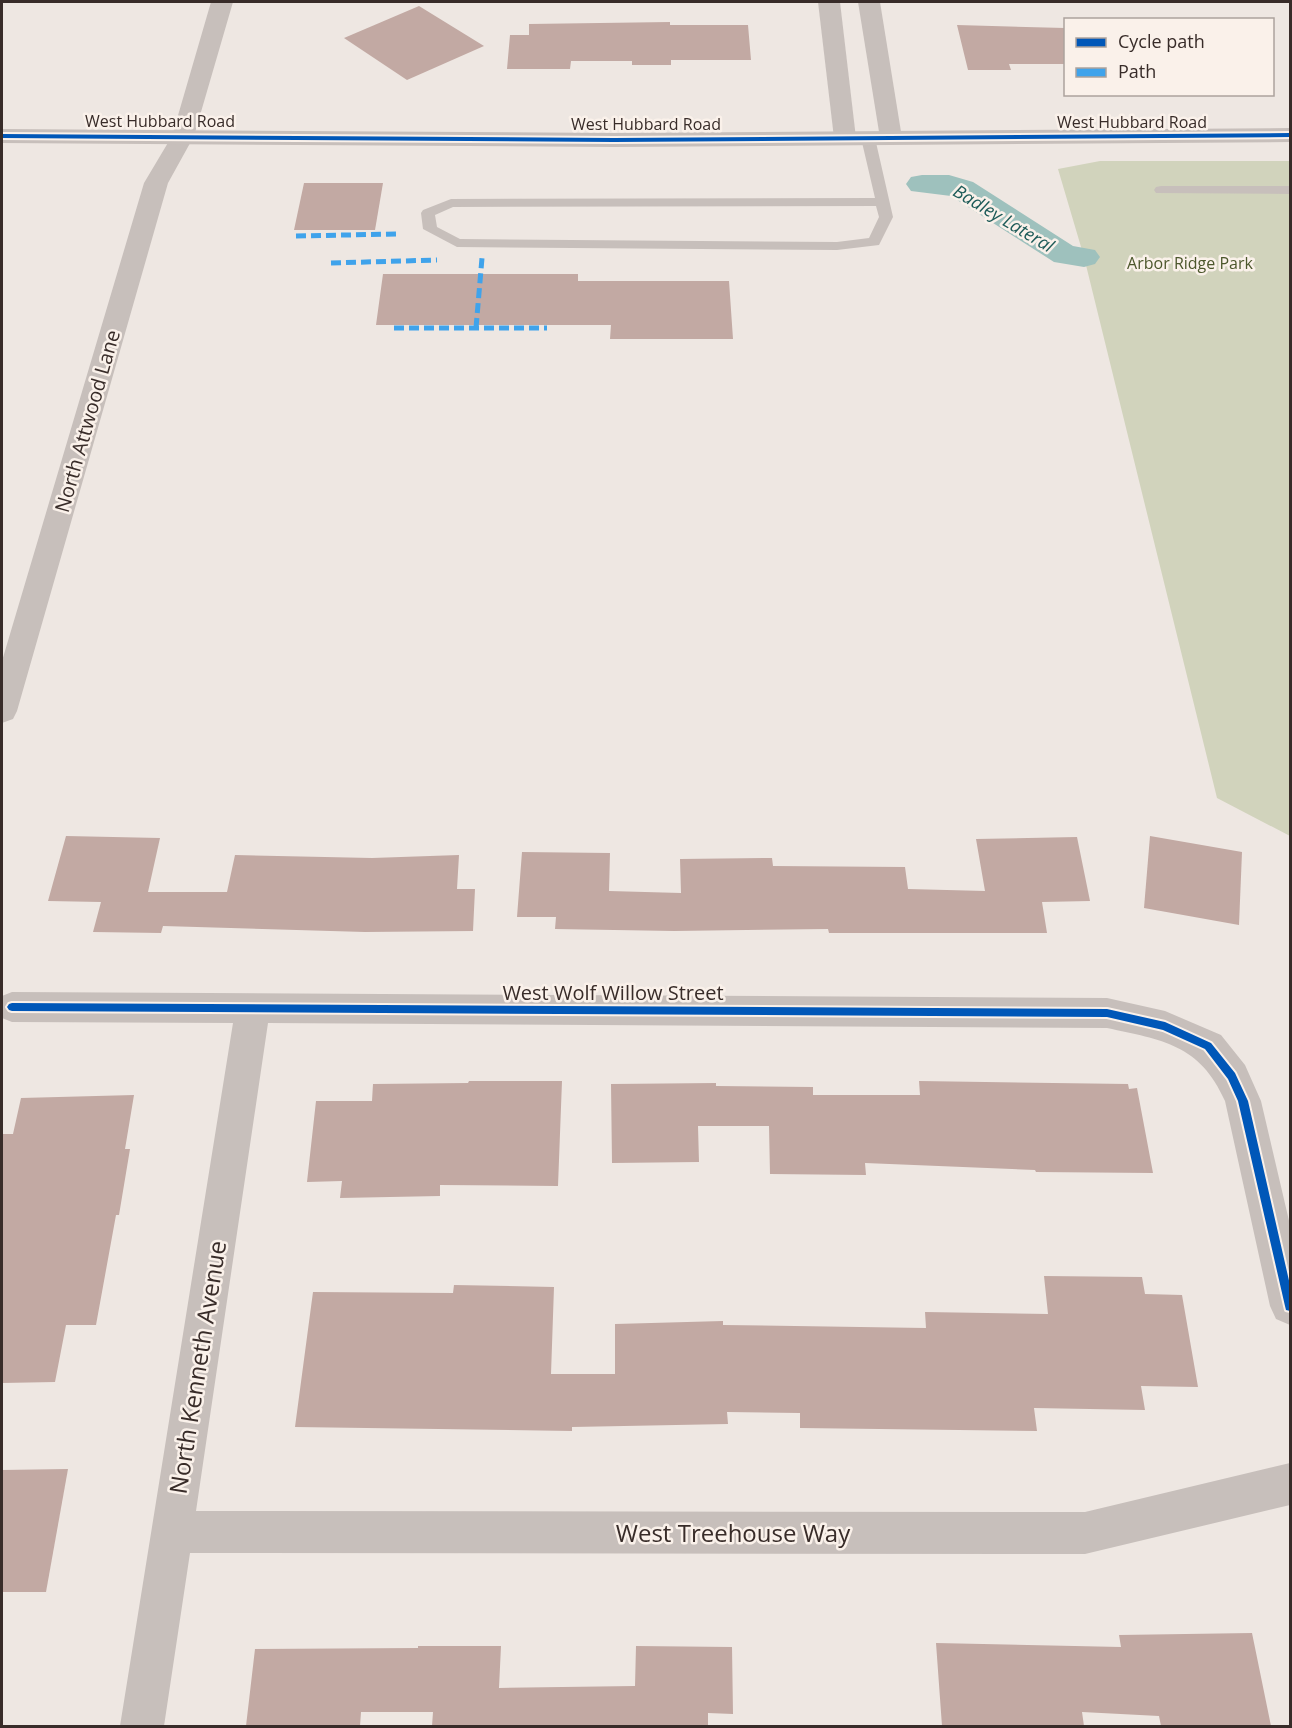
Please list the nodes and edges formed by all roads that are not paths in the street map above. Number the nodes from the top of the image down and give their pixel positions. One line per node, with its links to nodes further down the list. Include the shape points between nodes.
1 (222, 2): 6 (street, North Attwood Lane)
2 (829, 2): 7 (street)
3 (869, 2): 9 (street)
4 (1290, 135): 9 (street, West Hubbard Road)
5 (2, 136): 6 (street, West Hubbard Road)
6 (183, 136): 7 (street, West Hubbard Road); 13 (street, North Attwood Lane, via 156,183)
7 (845, 138): 8 (street, West Hubbard Road)
8 (868, 138): 9 (street, West Hubbard Road); 12 (lane)
9 (891, 138)
10 (1161, 190): 11 (lane)
11 (1290, 190)
12 (882, 202): 12 (lane, via 451,203 428,213 430,229 457,243 837,246 874,242 886,217)
13 (2, 711)
14 (12, 1007): 15 (street, West Wolf Willow Street)
15 (253, 1008): 16 (street, West Wolf Willow Street, via 1107,1013 1165,1026 1208,1046 1232,1076 1243,1101); 18 (street, North Kenneth Avenue)
16 (1290, 1306)
17 (1290, 1484): 18 (street, West Treehouse Way, via 1085,1533)
18 (171, 1532): 19 (street, North Kenneth Avenue)
19 (142, 1726)

